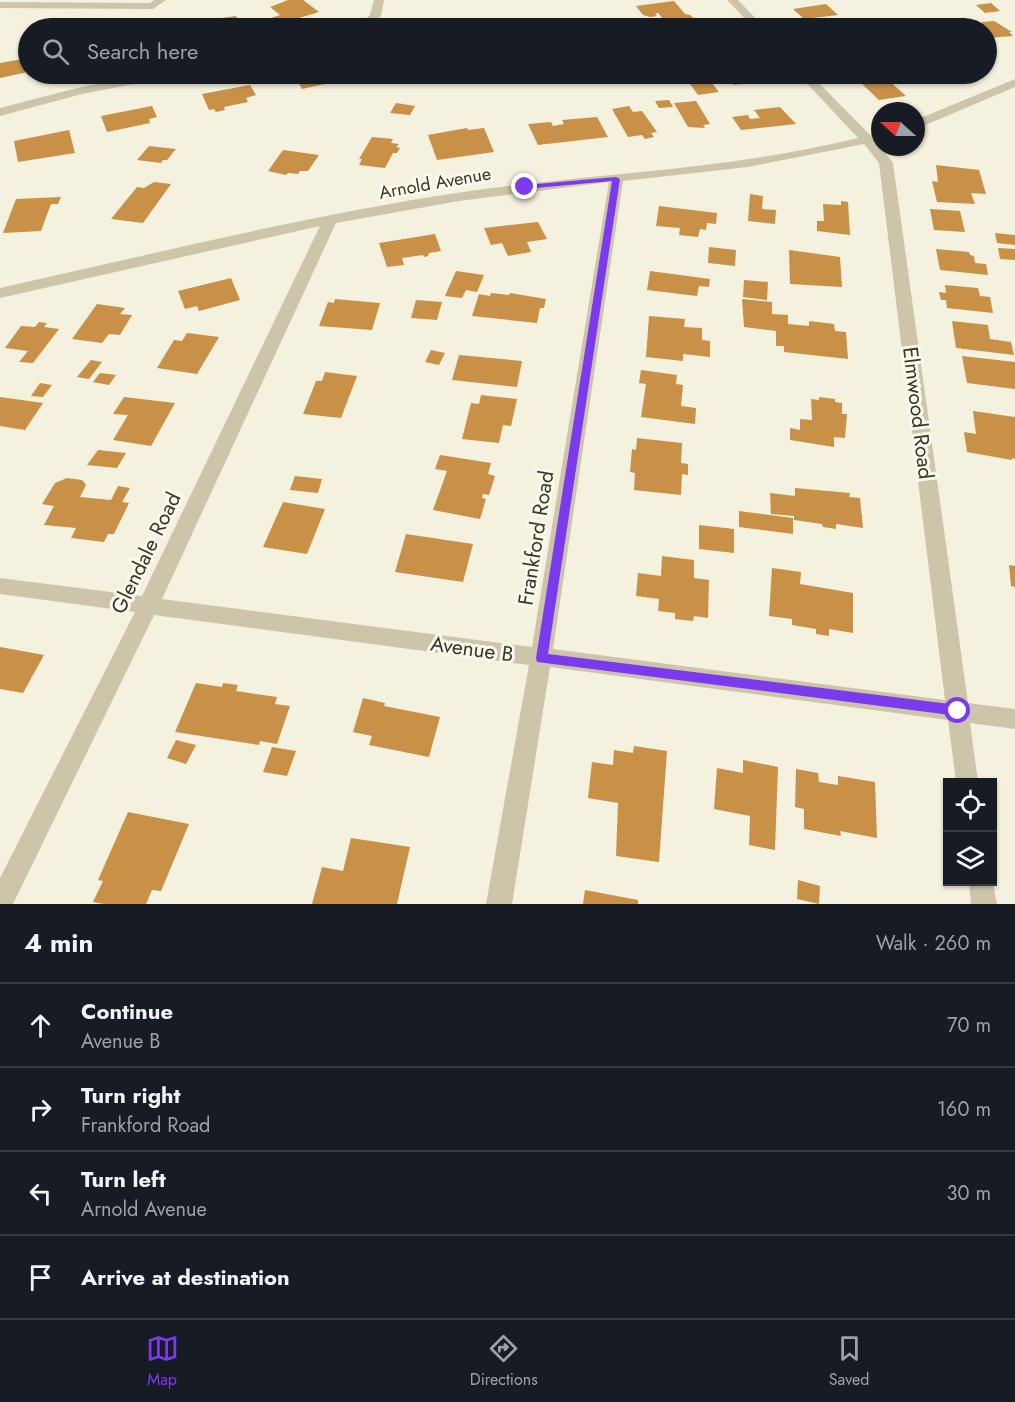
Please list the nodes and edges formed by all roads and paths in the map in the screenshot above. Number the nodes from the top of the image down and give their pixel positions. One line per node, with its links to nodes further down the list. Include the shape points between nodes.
1 (161, 0): 4 (street, via 153,6)
2 (379, 0): 5 (street)
3 (732, 0): 6 (street)
4 (0, 5)
5 (372, 18)
6 (750, 18)
7 (1015, 83): 11 (street)
8 (116, 84): 10 (street)
9 (815, 84): 12 (street, Elmwood Road)
10 (0, 112)
11 (925, 121)
12 (871, 135)
13 (871, 139): 15 (street, Arnold Avenue, via 751,163)
14 (883, 156): 21 (street, Elmwood Road)
15 (616, 179): 16 (street, Arnold Avenue, via 525,187); 20 (street, Frankford Road)
16 (330, 221): 17 (street, Arnold Avenue); 19 (street, Glendale Road)
17 (0, 293)
18 (0, 586): 19 (street, Avenue B)
19 (148, 606): 20 (street, Avenue B); 25 (street, Glendale Road)
20 (541, 658): 21 (street, Avenue B); 26 (street, Frankford Road)
21 (958, 711): 22 (street, Avenue B); 23 (street, Elmwood Road)
22 (1015, 719)
23 (966, 778)
24 (982, 886): 27 (street)
25 (0, 904)
26 (499, 904)
27 (984, 904)

